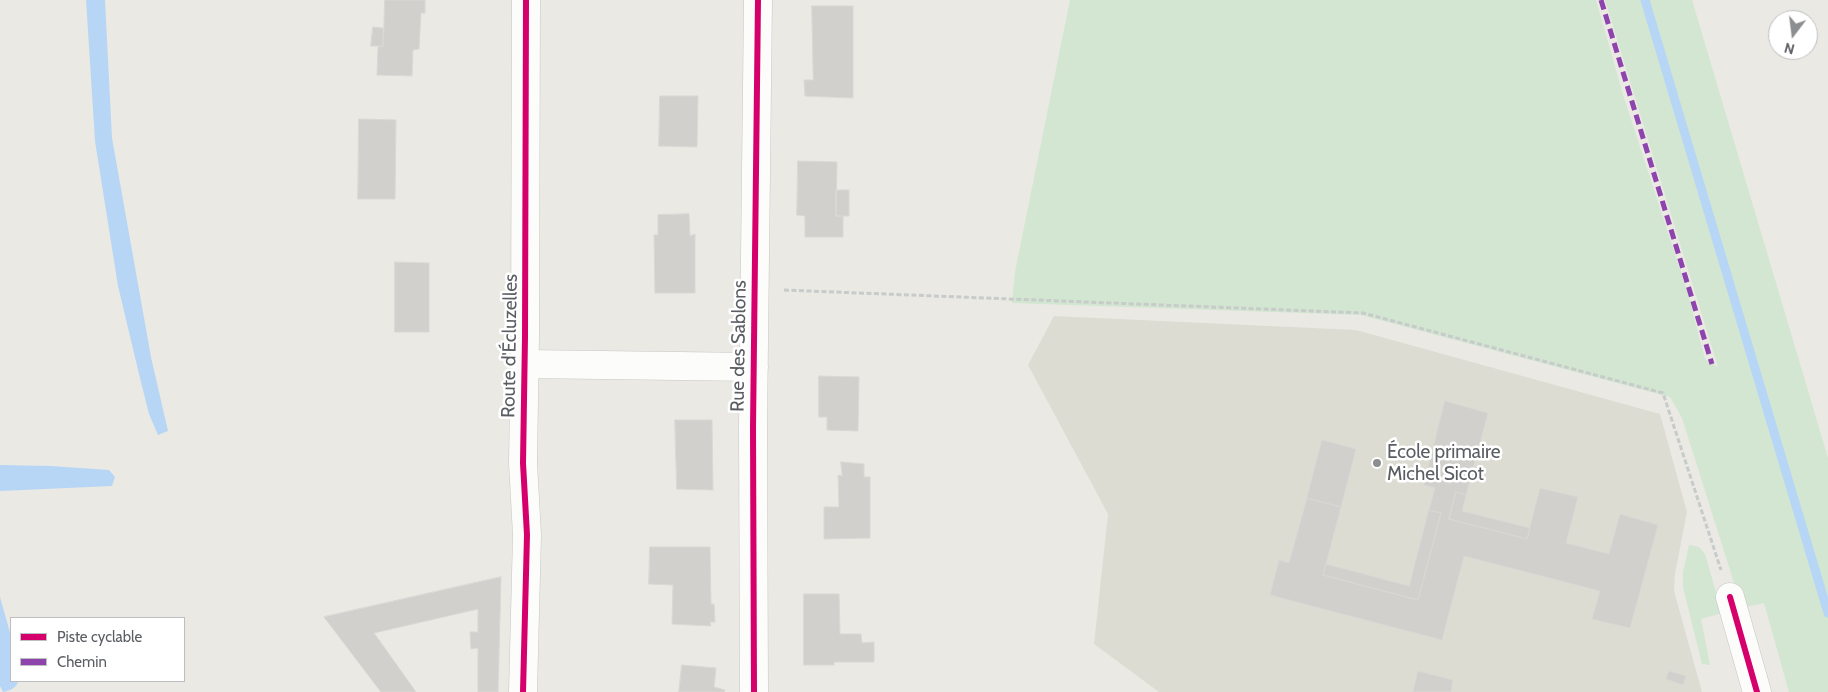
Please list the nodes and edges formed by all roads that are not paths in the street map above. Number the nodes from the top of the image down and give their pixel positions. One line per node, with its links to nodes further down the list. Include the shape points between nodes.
1 (526, 0): 3 (street, Route d'Écluzelles)
2 (758, 0): 4 (street, Rue des Sablons)
3 (525, 364): 4 (street, Rue des Sablons); 6 (street, Route d'Écluzelles)
4 (754, 367): 7 (street, Rue des Sablons)
5 (1730, 597): 8 (street)
6 (523, 692)
7 (754, 692)
8 (1757, 692)

